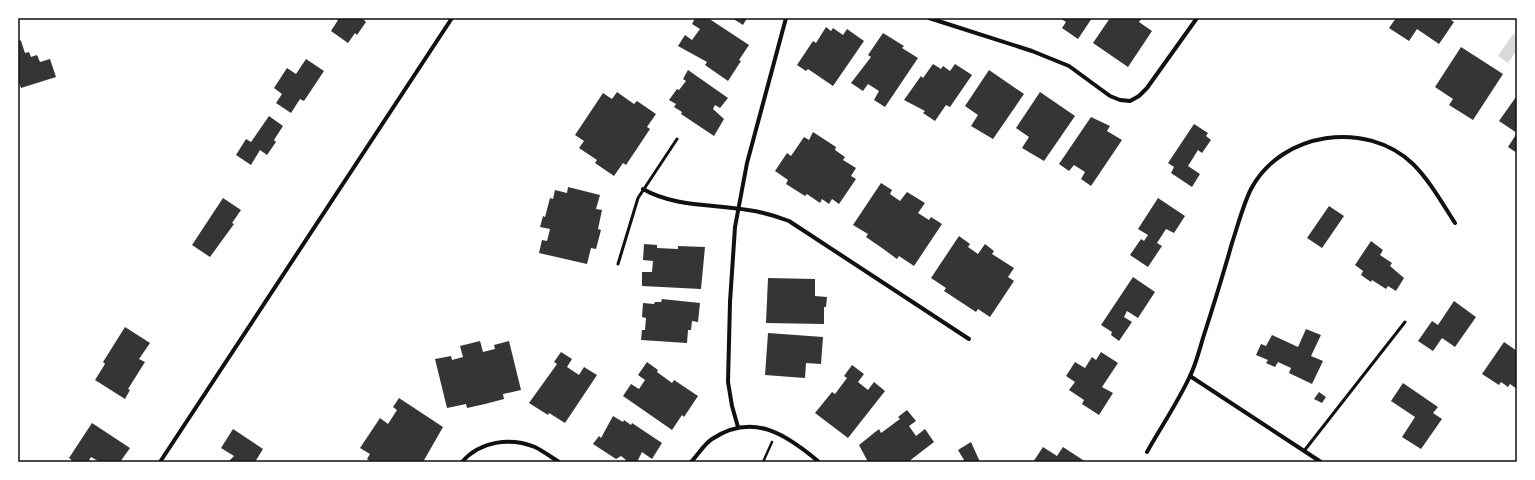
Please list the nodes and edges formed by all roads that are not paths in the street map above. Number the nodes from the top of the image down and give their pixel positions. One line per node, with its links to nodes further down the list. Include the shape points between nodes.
1 (452, 18): 16 (street)
2 (786, 18): 7 (street, via 747,163)
3 (929, 18): 4 (street, via 1069,66 1110,96 1130,101 1147,88)
4 (1196, 18)
5 (677, 139): 6 (lane)
6 (643, 189): 7 (street, via 669,200); 9 (lane, via 634,207)
7 (738, 208): 11 (street, via 789,221); 13 (street, via 730,302 728,382)
8 (1455, 223): 12 (street, via 1430,184 1412,163 1389,148 1364,138 1310,140 1282,154 1266,167 1251,189)
9 (618, 264)
10 (1405, 322): 14 (lane)
11 (969, 339)
12 (1190, 376): 14 (street); 15 (street)
13 (738, 427): 19 (street, via 711,440); 20 (street, via 756,426 777,433)
14 (1304, 451): 21 (street)
15 (1147, 452)
16 (160, 462)
17 (462, 462): 18 (street, via 479,448 504,441 520,442 536,448)
18 (559, 462)
19 (691, 462)
20 (819, 462)
21 (1321, 462)

